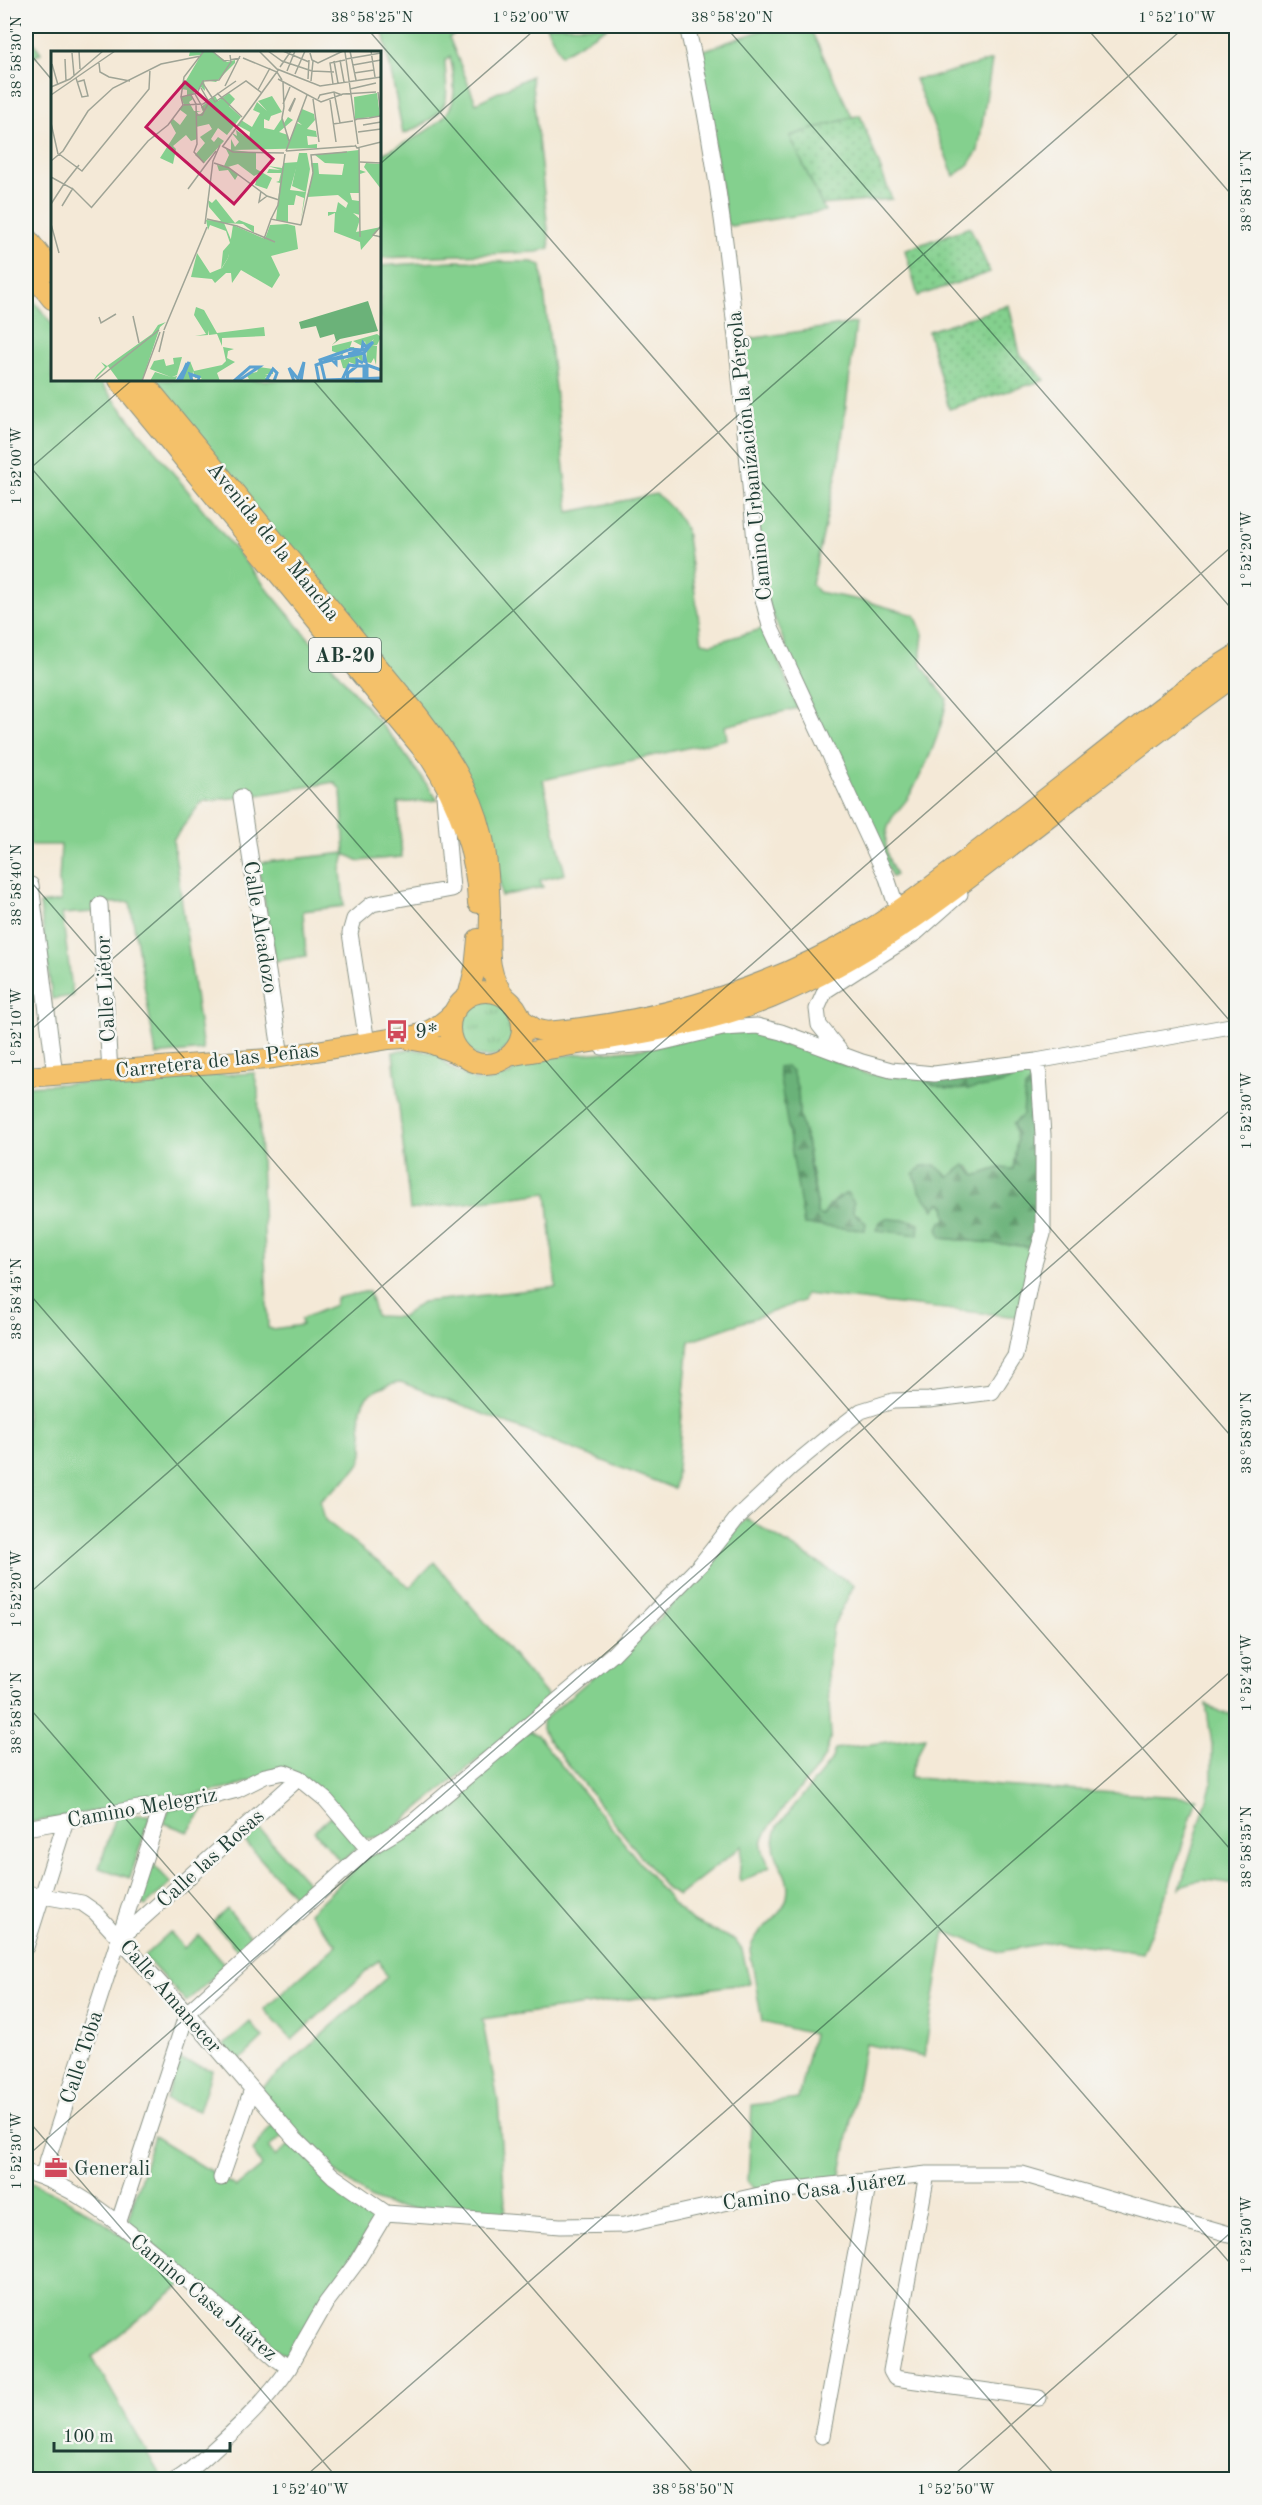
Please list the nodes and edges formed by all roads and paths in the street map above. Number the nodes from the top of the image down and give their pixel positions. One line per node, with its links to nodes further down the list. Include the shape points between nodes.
1 (687, 26): 14 (street, Camino Urbanización la Pérgola, via 725,229 759,584 770,626)
2 (26, 237): 4 (main road)
3 (26, 266): 5 (main road)
4 (51, 269)
5 (51, 298)
6 (120, 381): 16 (main road, Avenida de la Mancha / AB-20, via 443,778 461,817 478,898 478,929)
7 (143, 381): 17 (main road, Avenida de la Mancha / AB-20, via 448,756 468,791 482,835 489,896 488,956 494,980)
8 (1236, 655): 18 (main road, via 1139,724 932,885 831,952 738,992 655,1014 547,1032)
9 (1236, 675): 12 (main road, via 1151,736)
10 (444, 796): 21 (street, via 452,889 372,904 354,919 350,933)
11 (242, 797): 23 (street, Calle Alcadozo)
12 (983, 868): 22 (main road, via 868,950 769,999 693,1023); 27 (street, via 969,886 917,932 832,985 820,999 817,1009 823,1032 839,1050)
13 (31, 885): 29 (street)
14 (894, 899)
15 (100, 905): 28 (street, Calle Liétor)
16 (468, 990): 17 (main road); 20 (main road, via 444,1023); 24 (main road, via 450,1023 453,1042)
17 (507, 999): 18 (main road)
18 (521, 1019): 25 (main road, via 519,1042)
19 (1236, 1025): 26 (street)
20 (408, 1039): 21 (main road, Carretera de las Peñas); 24 (main road)
21 (367, 1043): 23 (main road, Carretera de las Peñas)
22 (569, 1046): 25 (main road); 27 (street, via 644,1045 723,1028 757,1026)
23 (281, 1056): 28 (main road, Carretera de las Peñas)
24 (463, 1056): 25 (main road, via 480,1064)
25 (509, 1056)
26 (1035, 1061): 27 (street, via 934,1074 891,1070); 35 (street, via 1043,1135 1043,1234 1016,1356 992,1392 892,1401 861,1411 790,1468 738,1517 701,1564 613,1654 413,1822)
27 (861, 1062)
28 (110, 1072): 29 (main road, Carretera de las Peñas)
29 (55, 1075): 30 (main road, Carretera de las Peñas)
30 (26, 1077)
31 (299, 1778): 32 (street, Camino Melegriz, via 284,1772 265,1776 237,1790); 35 (street, via 326,1800); 38 (street, Calle las Rosas)
32 (162, 1805): 33 (street, Camino Melegriz); 38 (street, Calle Toba)
33 (66, 1820): 34 (street, Camino Melegriz); 37 (street)
34 (26, 1828)
35 (368, 1849): 40 (street)
36 (26, 1893): 37 (street, Calle Amanecer)
37 (42, 1895): 38 (street, Calle Amanecer, via 88,1906); 39 (street)
38 (120, 1938): 40 (street, Calle Amanecer); 44 (street, Calle Toba)
39 (26, 1947)
40 (187, 2013): 41 (street, Calle Amanecer); 48 (street)
41 (252, 2089): 45 (street); 47 (street, Calle Amanecer, via 333,2176)
42 (26, 2172): 44 (street, Camino Casa Juárez)
43 (927, 2174): 46 (street, Camino Casa Juárez); 49 (street, Camino Casa Juárez, via 1022,2174); 51 (street, via 891,2371 895,2378)
44 (42, 2177): 48 (street, Camino Casa Juárez, via 82,2197)
45 (221, 2178)
46 (868, 2181): 47 (street, Camino Casa Juárez, via 778,2192 625,2225 560,2226); 52 (street)
47 (386, 2213): 50 (street, Camino Casa Juárez, via 326,2303)
48 (118, 2224): 50 (street, Camino Casa Juárez, via 197,2286)
49 (1236, 2236)
50 (289, 2368): 53 (street, via 234,2432)
51 (1038, 2398)
52 (822, 2436)
53 (176, 2480)

